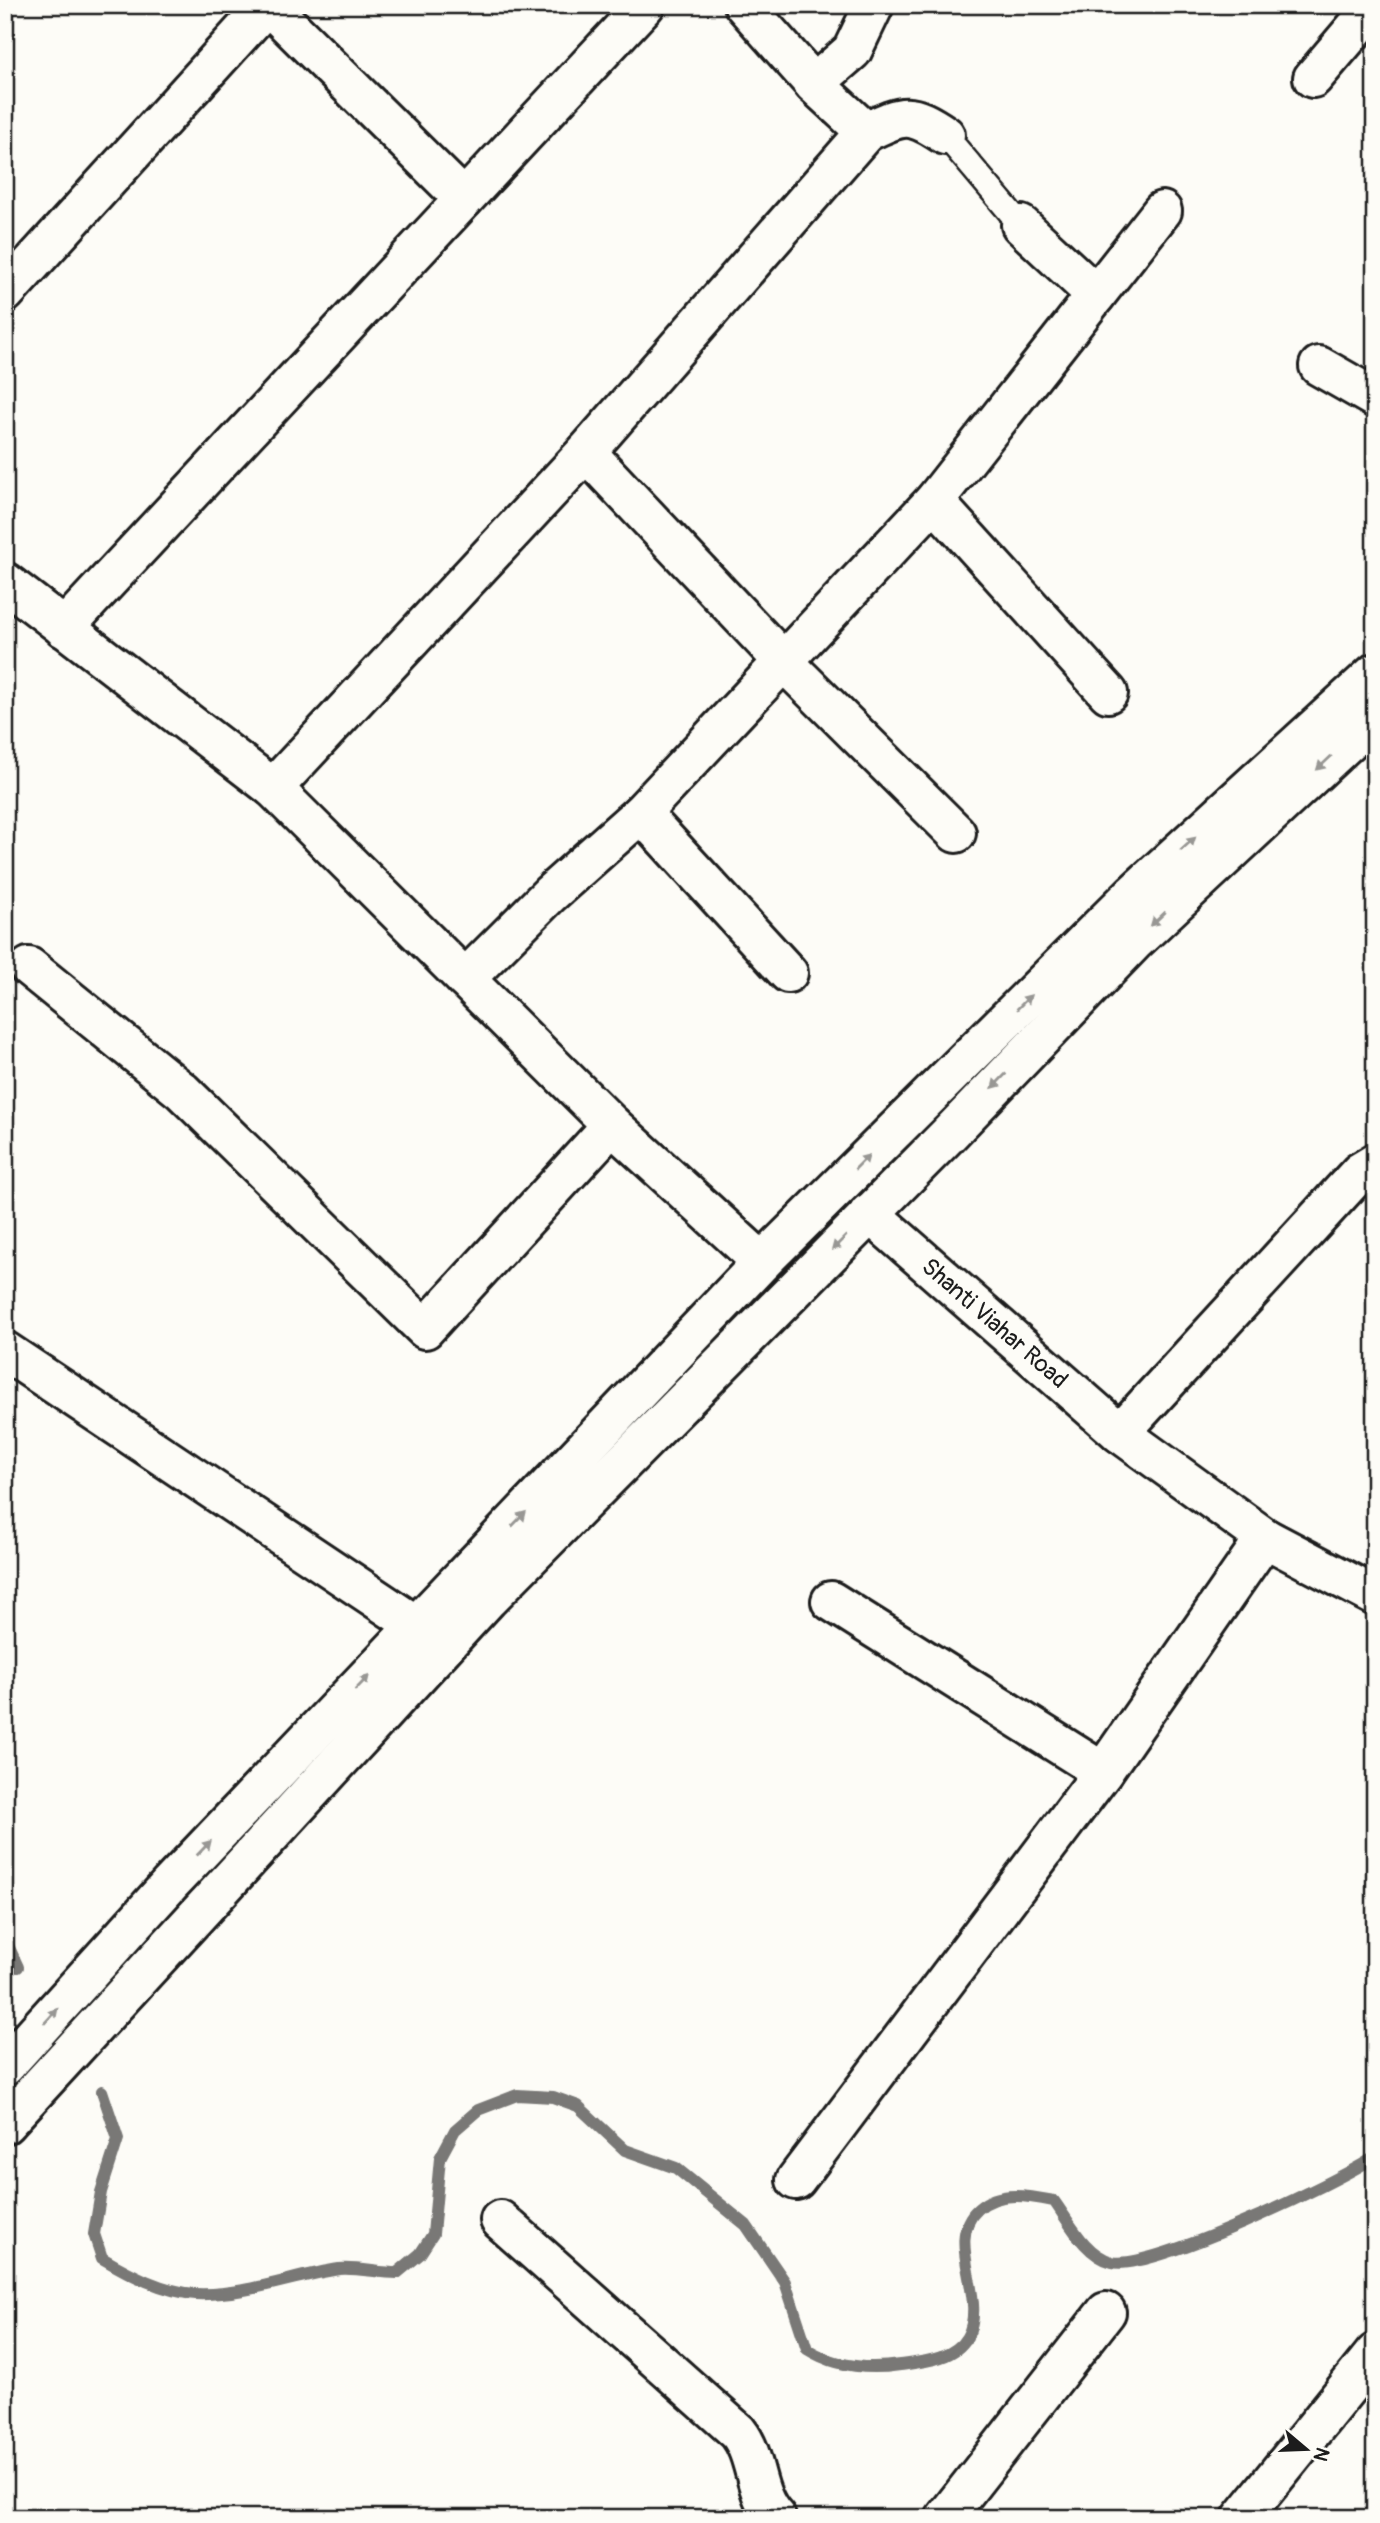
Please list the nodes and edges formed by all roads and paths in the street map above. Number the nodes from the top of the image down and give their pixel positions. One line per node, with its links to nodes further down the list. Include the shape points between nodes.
1 (267, 5): 10 (street); 13 (street)
2 (645, 5): 10 (street)
3 (744, 5): 7 (street)
4 (874, 5): 7 (street, via 852,51)
5 (1375, 5): 6 (street)
6 (1313, 78)
7 (814, 84): 8 (street)
8 (866, 132): 9 (street, via 902,116 919,118); 17 (street)
9 (945, 135): 12 (lane)
10 (464, 199): 20 (street)
11 (1162, 211): 14 (street)
12 (1021, 225): 14 (street)
13 (5, 293)
14 (1096, 295): 18 (street)
15 (1319, 366): 16 (street)
16 (1375, 398)
17 (586, 452): 21 (street); 25 (street)
18 (934, 502): 21 (street); 23 (street)
19 (5, 582): 20 (street)
20 (64, 628): 25 (street)
21 (782, 660): 26 (street); 27 (street)
22 (1375, 673): 34 (street, one-way to 22, via 1133,894)
23 (1108, 693)
24 (1375, 717): 33 (street, one-way to 33, via 1135,941)
25 (274, 788): 30 (street)
26 (641, 813): 29 (street); 30 (street, via 550,894)
27 (956, 834)
28 (29, 967): 31 (street, via 181,1091 425,1329)
29 (788, 973)
30 (465, 979): 31 (street)
31 (612, 1125): 34 (street)
32 (1375, 1163): 36 (street, via 1360,1172)
33 (869, 1213): 36 (street, Shanti Viahar Road); 43 (street, one-way to 43, via 488,1600)
34 (762, 1262): 40 (street, one-way to 34)
35 (5, 1351): 40 (street)
36 (1120, 1433): 37 (street, Shanti Viahar Road)
37 (1265, 1538): 38 (street, Shanti Viahar Road); 41 (street)
38 (1375, 1596)
39 (831, 1601): 41 (street)
40 (417, 1626): 42 (street, one-way to 40, via 170,1884)
41 (1103, 1772): 44 (street)
42 (5, 2066)
43 (5, 2124)
44 (796, 2180)
45 (500, 2220): 48 (street, via 738,2432 749,2446 761,2494)
46 (1106, 2312): 49 (street)
47 (1375, 2353): 50 (street)
48 (776, 2518)
49 (945, 2518)
50 (1242, 2518)

